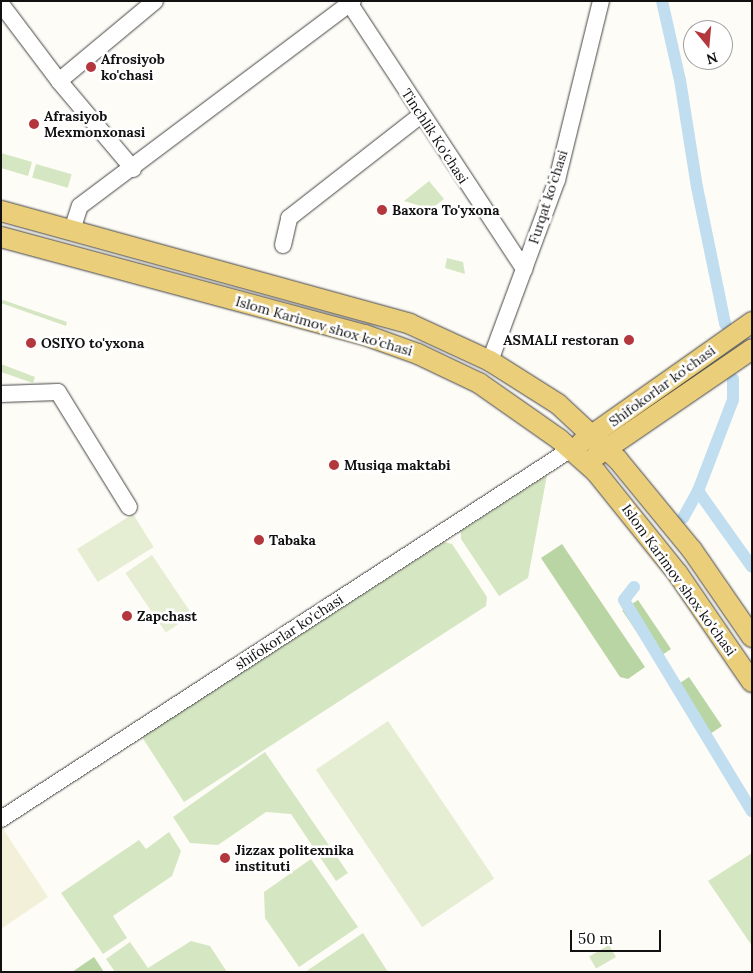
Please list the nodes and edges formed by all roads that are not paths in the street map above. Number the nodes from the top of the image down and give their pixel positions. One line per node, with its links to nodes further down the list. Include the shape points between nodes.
1 (155, 1): 5 (street)
2 (601, 1): 12 (street, Furqat ko'chasi, via 557,180)
3 (350, 2): 6 (street, Tinchlik Ko'chasi); 7 (street)
4 (1, 4): 5 (street)
5 (59, 81): 7 (street)
6 (421, 115): 11 (street, via 289,218); 12 (street, Tinchlik Ko'chasi)
7 (132, 169): 9 (street, via 80,206)
8 (1, 211): 9 (main road, Islom Karimov shox ko'chasi)
9 (72, 230): 15 (main road, Islom Karimov shox ko'chasi, via 410,324)
10 (1, 237): 18 (main road, Islom Karimov shox ko'chasi, via 365,335 418,354 479,383)
11 (283, 245)
12 (524, 270): 15 (street, Furqat ko'chasi)
13 (752, 322): 17 (main road, Shifokorlar ko'chasi)
14 (752, 349): 17 (main road, Shifokorlar ko'chasi)
15 (490, 361): 17 (main road, Islom Karimov shox ko'chasi, via 558,404)
16 (1, 394): 20 (street, via 58,392)
17 (600, 442): 18 (main road, Shifokorlar ko'chasi); 19 (main road, Shifokorlar ko'chasi); 21 (main road, Islom Karimov shox ko'chasi, via 692,550)
18 (571, 449): 19 (main road, Islom Karimov shox ko'chasi); 23 (street, shifokorlar ko'chasi)
19 (587, 463): 22 (main road, Islom Karimov shox ko'chasi, via 622,500 678,574)
20 (128, 507)
21 (752, 637)
22 (752, 682)
23 (4, 817)

